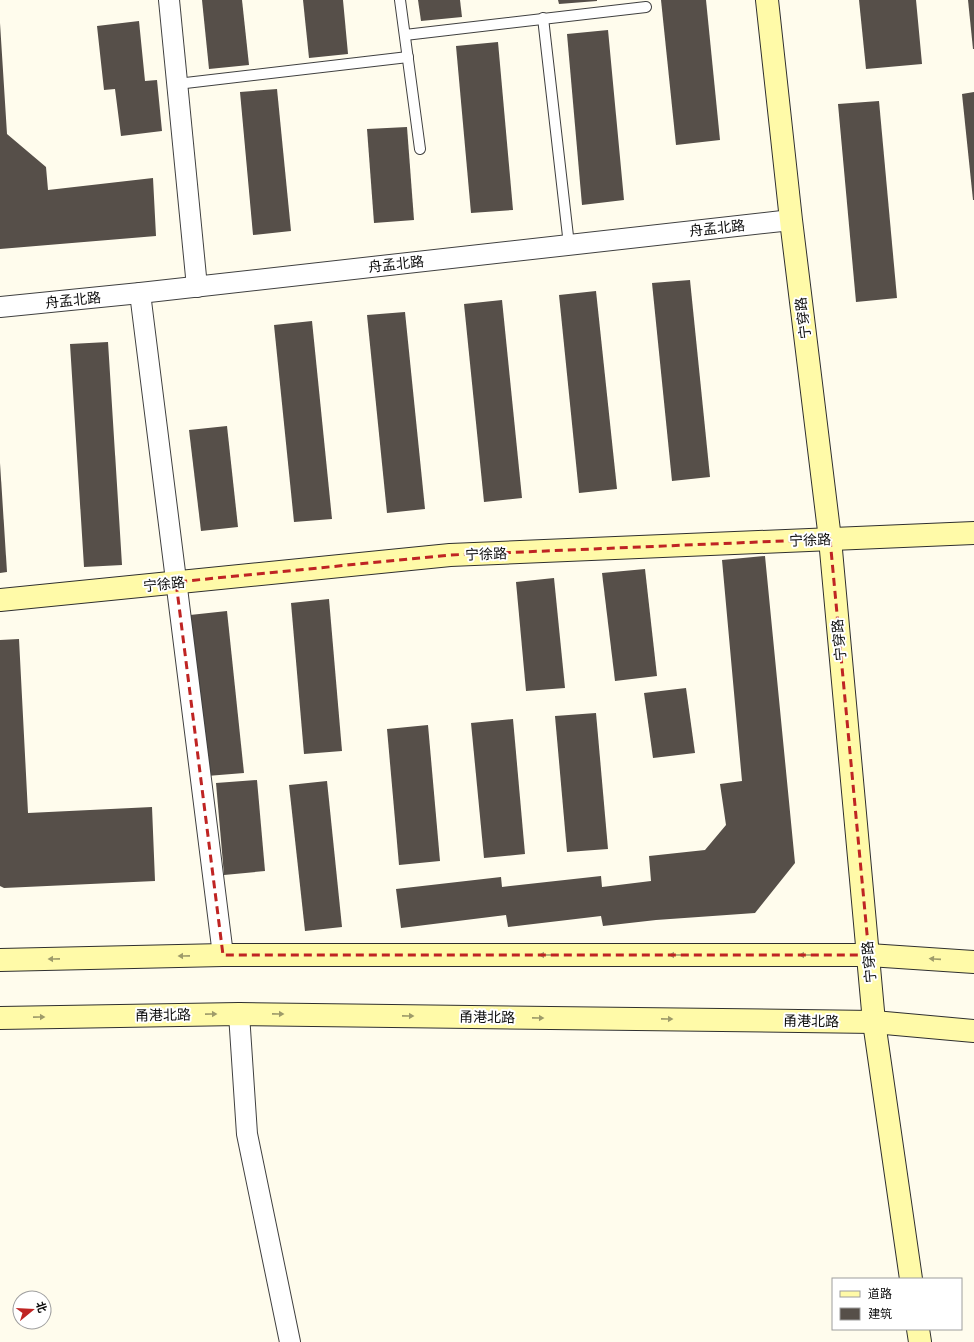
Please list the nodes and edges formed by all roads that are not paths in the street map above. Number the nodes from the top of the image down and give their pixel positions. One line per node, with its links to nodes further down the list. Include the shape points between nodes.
1 (169, 0): 8 (street)
2 (400, 0): 6 (lane)
3 (767, 0): 10 (street, 宁穿路)
4 (646, 7): 5 (lane)
5 (543, 18): 6 (lane); 11 (lane)
6 (405, 35): 7 (lane)
7 (408, 57): 8 (lane); 9 (lane)
8 (177, 84): 12 (street)
9 (420, 149)
10 (791, 220): 11 (street, 舟孟北路); 16 (street, 宁穿路)
11 (569, 245): 12 (street, 舟孟北路)
12 (197, 287): 13 (street, 舟孟北路)
13 (140, 293): 14 (street, 舟孟北路); 17 (street)
14 (0, 308)
15 (974, 533): 16 (street, 宁徐路)
16 (830, 539): 17 (street, 宁徐路, via 450,555); 20 (street, 宁穿路)
17 (176, 582): 18 (street, 宁徐路); 19 (street)
18 (0, 600)
19 (222, 955): 20 (street, one-way to 19); 21 (street, one-way to 21)
20 (868, 955): 22 (street, one-way to 20); 25 (street, 宁穿路)
21 (0, 960)
22 (974, 962)
23 (238, 1014): 24 (street, 甬港北路, one-way to 23); 25 (street, 甬港北路, one-way to 25); 29 (street, via 247,1134)
24 (0, 1018)
25 (874, 1022): 26 (street, 甬港北路); 27 (street, 宁穿路)
26 (974, 1031)
27 (911, 1278)
28 (918, 1330): 30 (street)
29 (290, 1342)
30 (920, 1342)

